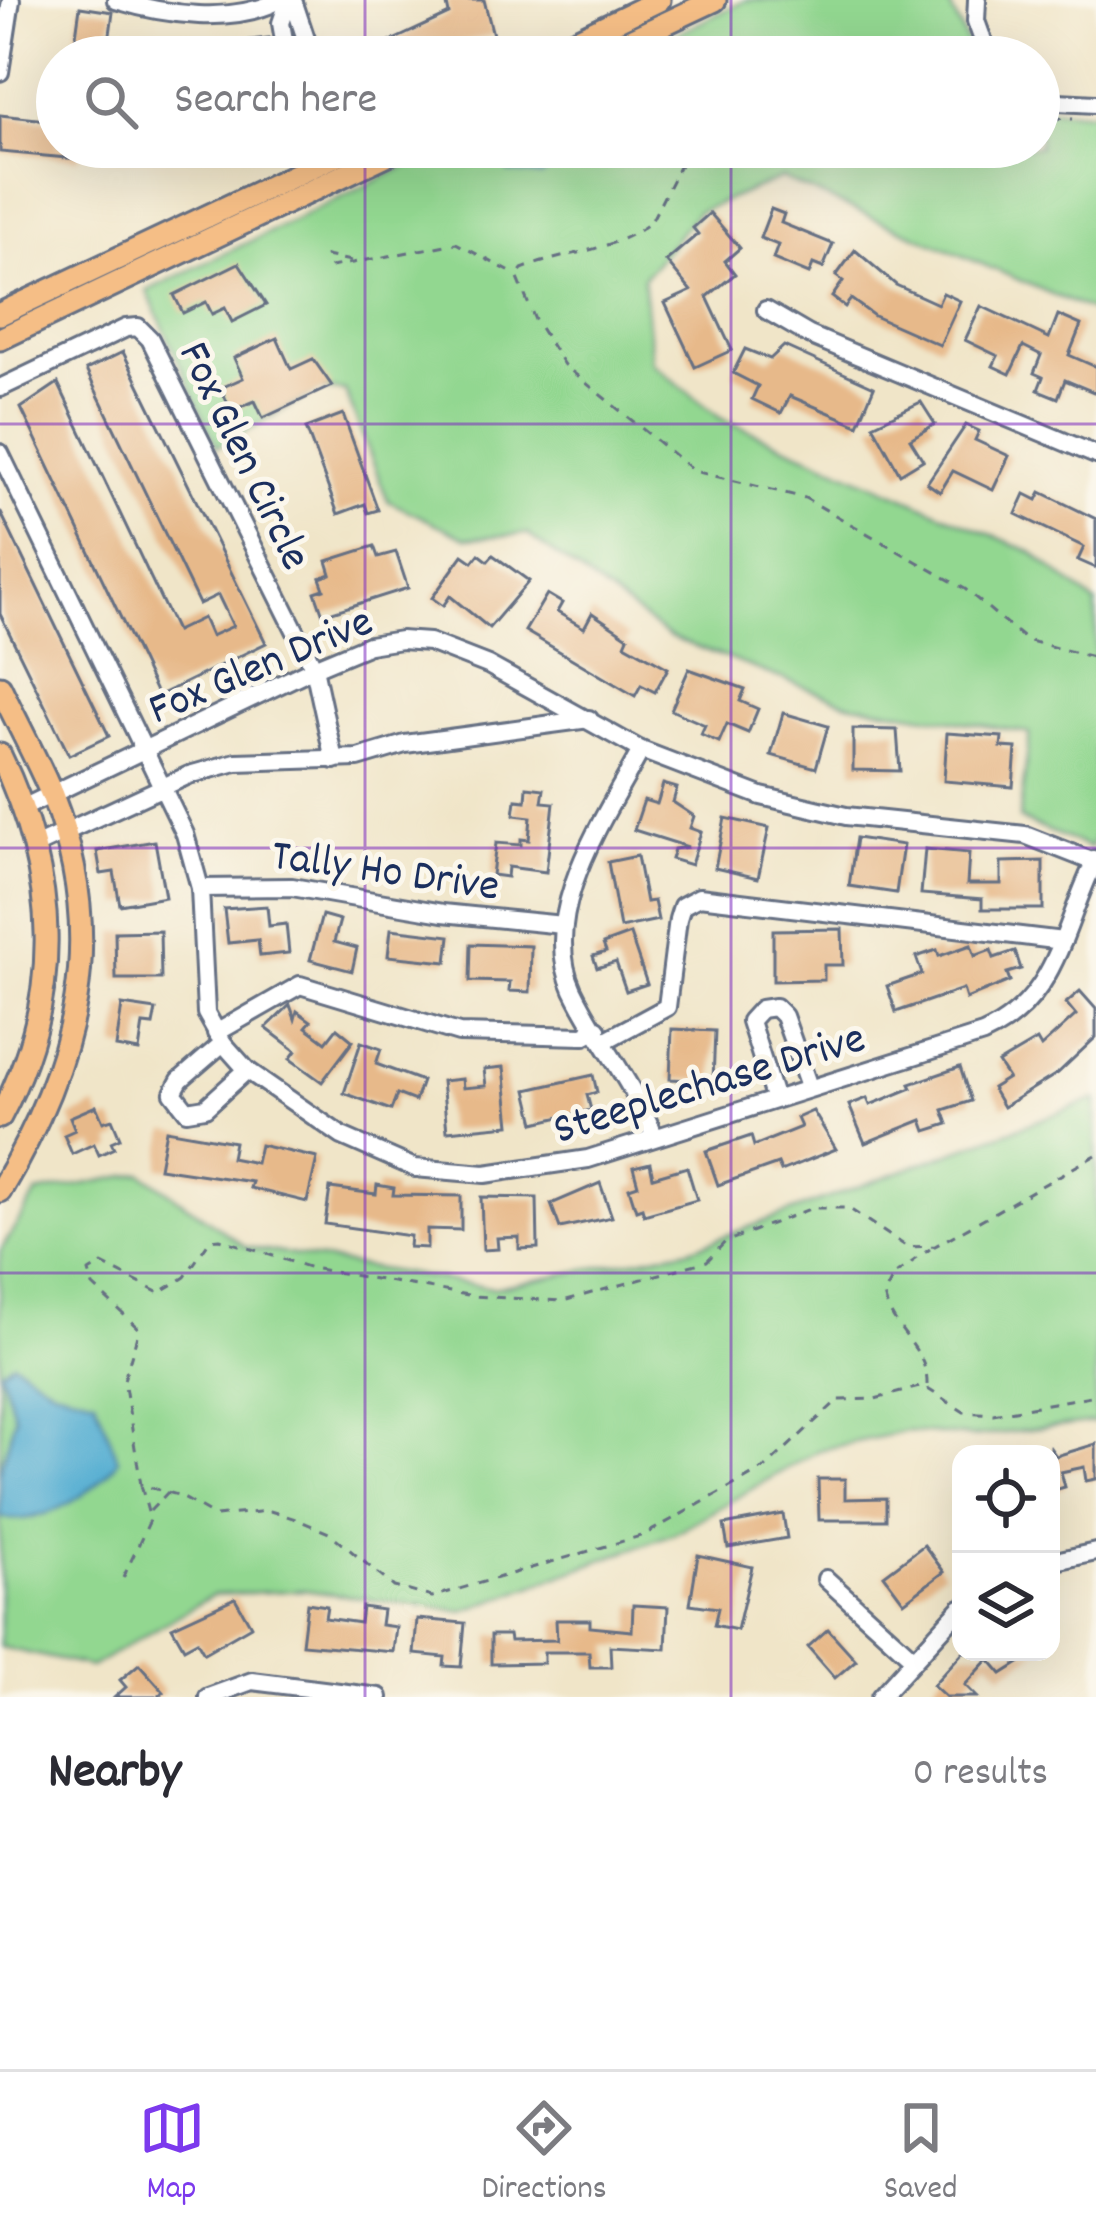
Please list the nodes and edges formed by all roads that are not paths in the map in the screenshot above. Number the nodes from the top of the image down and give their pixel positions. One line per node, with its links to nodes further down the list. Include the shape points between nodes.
1 (11, 0): 12 (street)
2 (116, 0): 3 (street, via 180,14)
3 (287, 0): 7 (street); 8 (street)
4 (659, 0): 9 (main road)
5 (715, 0): 10 (main road)
6 (977, 0): 11 (street)
7 (283, 36)
8 (303, 36)
9 (584, 36)
10 (639, 36)
11 (981, 36)
12 (0, 72)
13 (1060, 102): 14 (street)
14 (1096, 104)
15 (318, 168): 18 (main road)
16 (320, 168): 19 (main road)
17 (766, 310): 22 (street)
18 (0, 314)
19 (0, 339)
20 (0, 388): 23 (street, Fox Glen Circle, via 138,327)
21 (0, 453): 26 (street)
22 (1096, 455)
23 (314, 668): 25 (street, Fox Glen Drive, via 369,645 430,642); 26 (street, Fox Glen Drive); 29 (street, Fox Glen Circle)
24 (0, 687): 31 (main road)
25 (589, 718): 27 (street, Fox Glen Drive); 29 (street, Fox Glen Drive)
26 (145, 748): 30 (street, Steeplechase Drive); 31 (street, Fox Glen Drive)
27 (641, 750): 35 (street, Fox Glen Drive, via 816,811 1025,836); 37 (street, via 592,843)
28 (0, 755): 32 (main road)
29 (334, 760): 30 (street, Fox Glen Drive, via 236,762)
30 (164, 785): 33 (street, Fox Glen Drive); 36 (street, Steeplechase Drive)
31 (52, 794): 32 (street, Fox Glen Drive); 33 (main road)
32 (25, 807): 34 (main road)
33 (64, 833): 34 (street, Fox Glen Drive); 46 (main road, via 78,905 74,1022 59,1078)
34 (37, 845): 44 (main road, via 46,962 24,1067)
35 (1095, 861): 38 (street, Steeplechase Drive)
36 (200, 888): 37 (street, Tally Ho Drive, via 292,886); 40 (street, Steeplechase Drive, via 201,979)
37 (563, 925): 39 (street, via 570,985)
38 (1063, 941): 39 (street, via 699,897 682,906 678,919 667,1007); 42 (street, Steeplechase Drive, via 1046,985 1005,1024)
39 (602, 1035): 40 (street, via 459,1033 300,985); 45 (street)
40 (219, 1038): 41 (street, Steeplechase Drive); 41 (street, via 173,1093 188,1111 205,1108)
41 (247, 1070): 45 (street, Steeplechase Drive, via 342,1136 415,1168 485,1174 554,1166)
42 (808, 1087): 43 (street, Steeplechase Drive); 43 (street, via 784,1016 761,1009 750,1021)
43 (774, 1097): 45 (street, Steeplechase Drive)
44 (0, 1117)
45 (654, 1135)
46 (0, 1191)
47 (1096, 1552): 48 (street)
48 (1060, 1560)
49 (826, 1579): 51 (street)
50 (952, 1617): 51 (street)
51 (913, 1658): 54 (street)
52 (208, 1697): 53 (street, via 252,1681)
53 (379, 1697)
54 (880, 1697)

